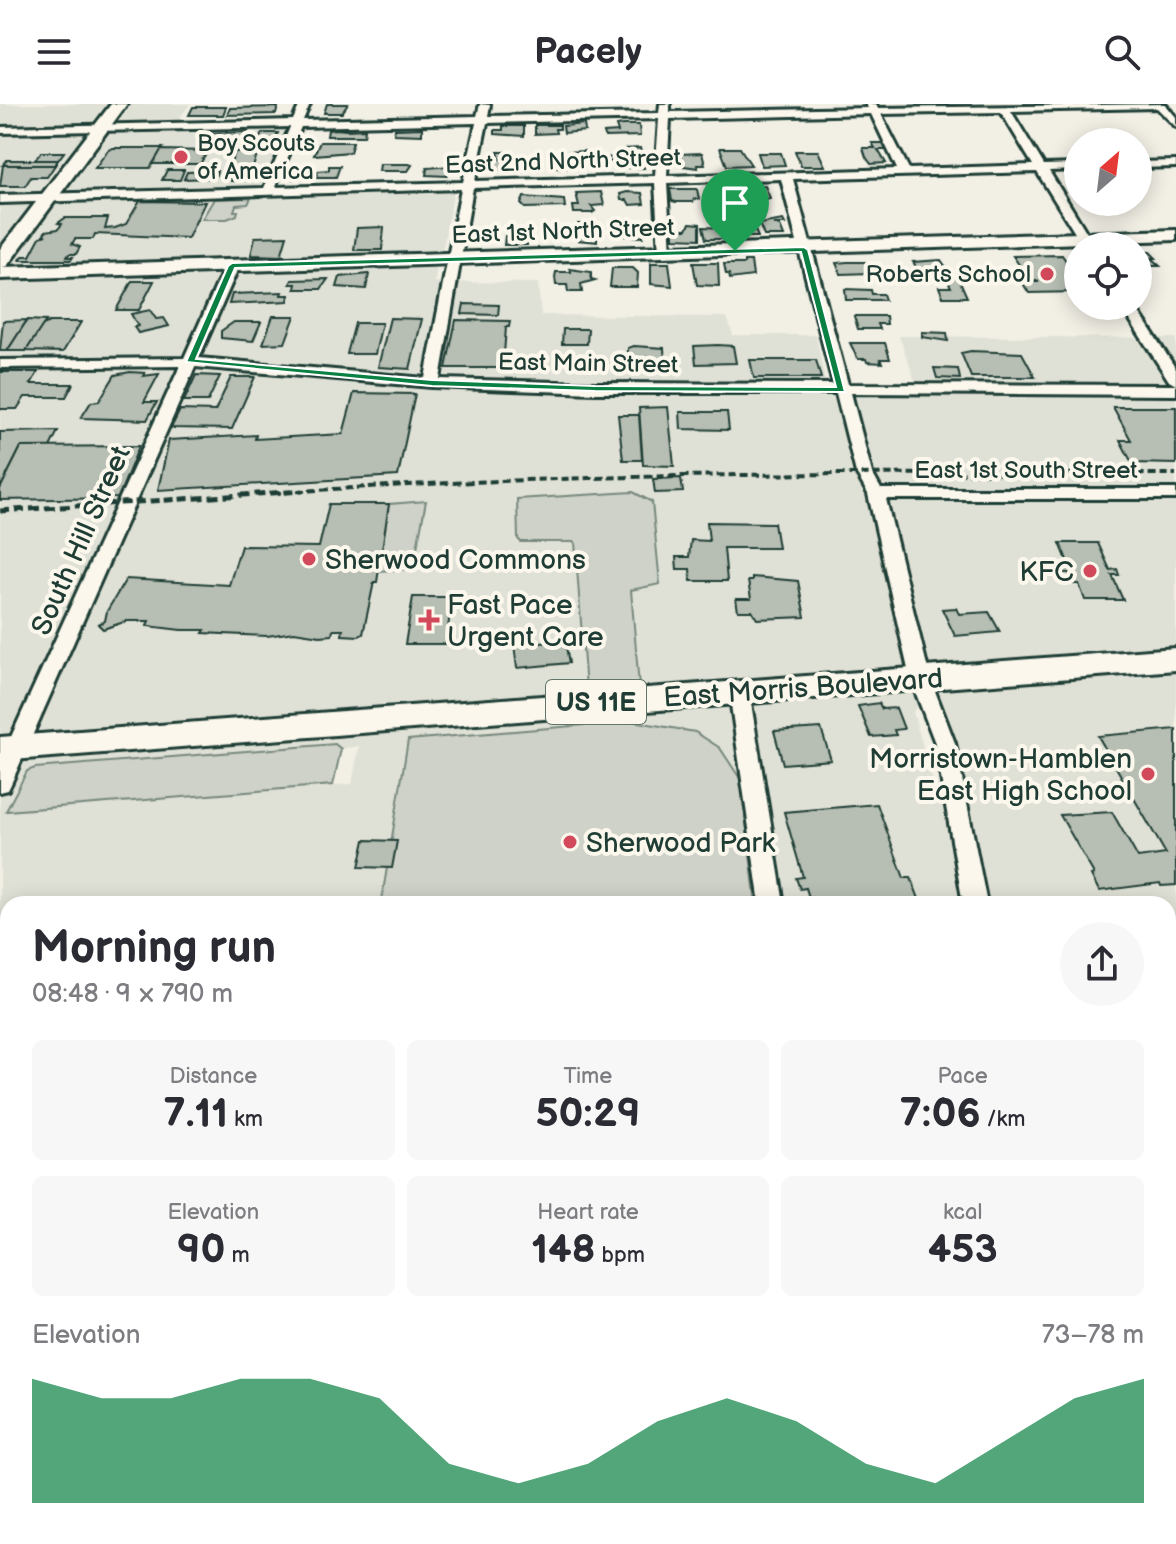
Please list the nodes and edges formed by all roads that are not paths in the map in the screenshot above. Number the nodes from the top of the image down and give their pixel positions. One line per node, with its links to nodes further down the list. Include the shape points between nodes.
1 (119, 104): 10 (main road)
2 (305, 104): 8 (street)
3 (1159, 104): 5 (street); 9 (street)
4 (872, 107): 5 (street); 6 (street); 16 (street)
5 (1003, 107): 15 (street)
6 (665, 110): 7 (street); 18 (street)
7 (484, 111): 8 (street); 19 (street)
8 (297, 122): 10 (street); 20 (street)
9 (1176, 124)
10 (102, 127): 11 (street); 21 (main road)
11 (0, 130)
12 (1176, 164): 13 (street)
13 (1152, 165)
14 (1064, 167): 15 (street, East 2nd North Street)
15 (1043, 168): 16 (street, East 2nd North Street); 23 (street)
16 (905, 173): 17 (street, East 2nd North Street)
17 (786, 176): 18 (street, East 2nd North Street); 27 (street)
18 (661, 180): 19 (street, East 2nd North Street); 28 (street)
19 (466, 185): 20 (street, East 2nd North Street); 29 (street)
20 (268, 191): 21 (street, East 2nd North Street)
21 (49, 198): 22 (street, East 2nd North Street); 30 (main road)
22 (0, 199)
23 (1081, 232)
24 (1176, 235): 25 (main road, East 1st North Street)
25 (1152, 237)
26 (1064, 243): 27 (main road, East 1st North Street)
27 (804, 250): 28 (main road, East 1st North Street); 38 (street)
28 (665, 253): 29 (main road, East 1st North Street)
29 (452, 260): 31 (main road, East 1st North Street); 37 (street)
30 (0, 262)
31 (232, 266): 32 (main road, East 1st North Street); 34 (street, South Hill Street)
32 (0, 273)
33 (1137, 320): 36 (street)
34 (190, 362): 35 (street, East Main Street); 37 (street, East Main Street); 45 (street, South Hill Street)
35 (0, 364)
36 (1176, 381)
37 (432, 383): 38 (street, East Main Street)
38 (842, 390): 39 (street, East Main Street); 40 (street, via 864,473)
39 (1176, 390)
40 (876, 494): 41 (street, East 1st South Street); 43 (street)
41 (1176, 494)
42 (1176, 659): 43 (main road, East Morris Boulevard / US 11E)
43 (920, 678): 44 (main road, East Morris Boulevard / US 11E); 48 (street, via 945,743)
44 (739, 691): 45 (main road, East Morris Boulevard / US 11E); 47 (street)
45 (8, 749): 46 (street, South Hill Street)
46 (0, 784)
47 (771, 896)
48 (974, 896)

